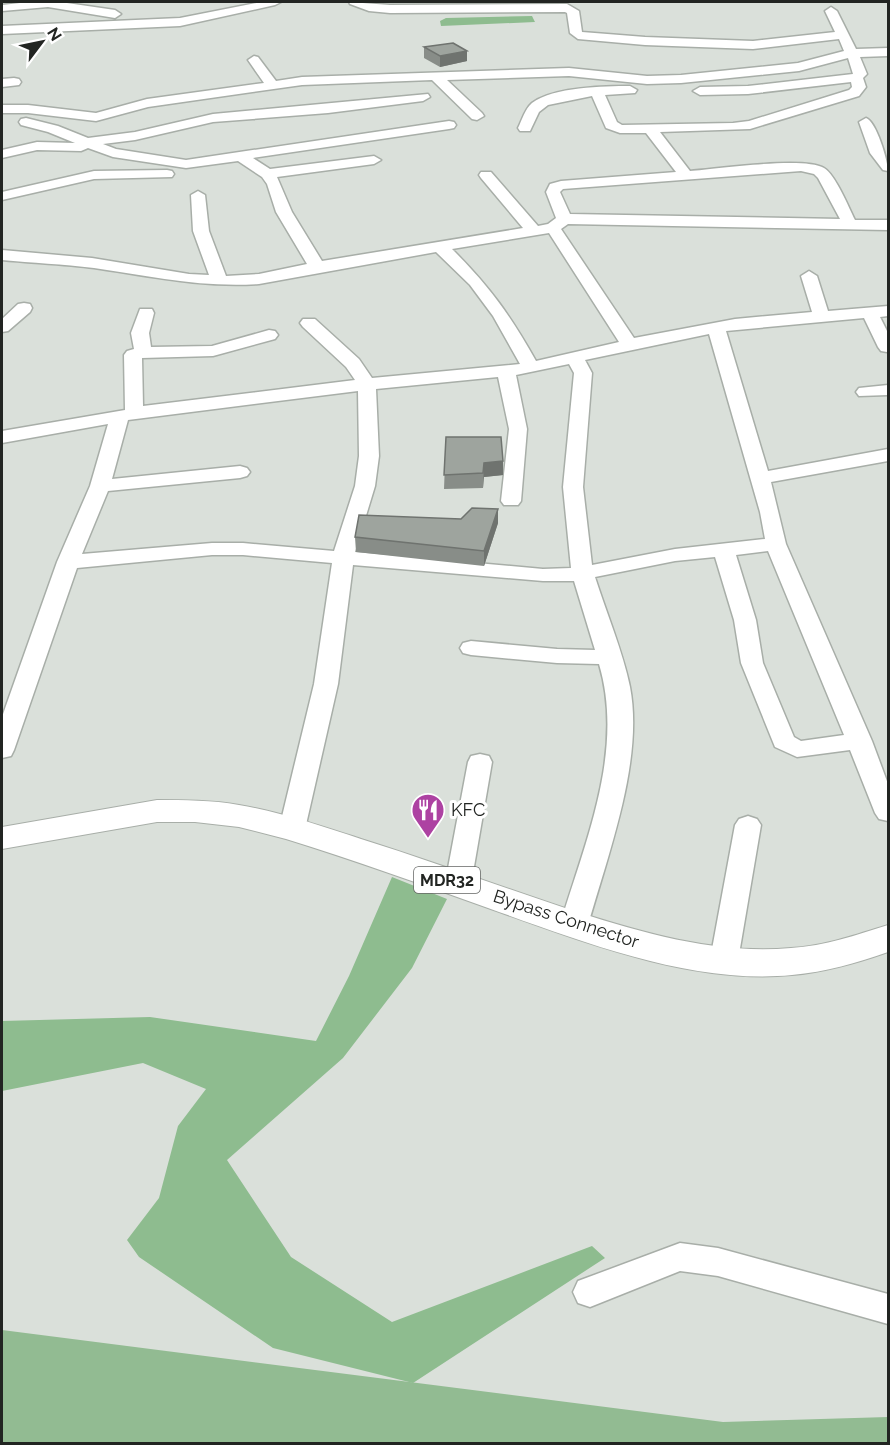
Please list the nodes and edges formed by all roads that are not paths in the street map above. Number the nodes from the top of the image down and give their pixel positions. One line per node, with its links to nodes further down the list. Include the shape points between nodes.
1 (275, 2): 6 (street, via 180,22)
2 (354, 2): 7 (street, via 390,9 567,8 573,11 578,35 645,41 753,45)
3 (2, 8): 4 (street, via 48,3 148,15)
4 (171, 10)
5 (831, 11): 7 (street)
6 (2, 30)
7 (843, 34): 9 (street)
8 (888, 52): 9 (street)
9 (850, 54): 11 (street, via 861,74); 12 (street, via 799,67 681,79 647,80 569,72)
10 (254, 60): 13 (street)
11 (856, 77): 14 (street, via 748,90); 22 (street, via 859,87 855,93 750,125)
12 (437, 78): 13 (street); 17 (street)
13 (272, 84): 16 (street, via 147,103 96,117)
14 (597, 92): 21 (street, via 542,102); 22 (street, via 612,125 620,129)
15 (423, 97): 23 (street, via 213,118 135,136)
16 (2, 109)
17 (477, 116)
18 (2, 119): 23 (street, via 33,123)
19 (866, 122): 29 (street, via 877,153)
20 (449, 125): 26 (street)
21 (525, 128)
22 (650, 129): 32 (street)
23 (84, 142): 24 (street)
24 (98, 148): 25 (street, via 50,145); 27 (street, via 164,162)
25 (2, 154)
26 (242, 157): 27 (street); 30 (street)
27 (219, 160): 34 (street, via 220,168 211,172 94,175)
28 (374, 160): 30 (street)
29 (888, 167)
30 (267, 174): 41 (street, via 284,212)
31 (486, 175): 38 (street)
32 (687, 175): 35 (street, via 555,187 552,192); 36 (street, via 811,168 824,176)
33 (198, 195): 43 (street, via 201,231)
34 (2, 196)
35 (559, 223): 36 (street); 38 (street); 53 (street)
36 (850, 224): 37 (street)
37 (888, 225)
38 (535, 232): 39 (street)
39 (439, 246): 41 (street); 57 (street, via 476,282 501,315)
40 (2, 255): 43 (street)
41 (317, 267): 43 (street, via 259,279)
42 (809, 276): 48 (street)
43 (219, 280)
44 (24, 308): 50 (street)
45 (888, 311): 46 (street)
46 (869, 312): 48 (street); 54 (street)
47 (146, 313): 55 (street, via 140,333)
48 (821, 315): 51 (street)
49 (309, 323): 59 (street, via 353,363)
50 (2, 327)
51 (716, 327): 53 (street); 66 (street)
52 (269, 335): 55 (street, via 213,351)
53 (630, 345): 56 (street)
54 (887, 348)
55 (143, 352): 62 (street, via 131,358)
56 (575, 359): 57 (street); 73 (street, via 583,373 573,487)
57 (531, 369): 58 (street)
58 (506, 372): 59 (street); 68 (street, via 518,429)
59 (367, 384): 62 (street); 71 (street, via 369,456 365,486)
60 (888, 390): 61 (street)
61 (865, 392)
62 (127, 414): 63 (street); 67 (street)
63 (2, 437)
64 (888, 455): 66 (street)
65 (240, 472): 67 (street)
66 (760, 478): 69 (street)
67 (100, 486): 72 (street)
68 (511, 501)
69 (776, 544): 70 (street); 76 (street)
70 (724, 550): 73 (street); 76 (street, via 746,620 752,663 784,742 797,749)
71 (343, 557): 72 (street, via 212,549); 73 (street, via 543,575); 81 (street, via 326,684)
72 (68, 562): 77 (street)
73 (583, 574): 75 (street)
74 (471, 648): 75 (street)
75 (609, 657): 84 (street, via 618,687 621,728 612,796)
76 (860, 741): 79 (street)
77 (2, 750)
78 (480, 762): 83 (street)
79 (888, 813)
80 (748, 825): 86 (street)
81 (292, 829): 82 (main road, Bypass Connector / MDR32, via 239,816 157,811); 83 (main road, Bypass Connector / MDR32)
82 (2, 838)
83 (458, 884): 84 (main road, Bypass Connector / MDR32)
84 (574, 925): 86 (main road, Bypass Connector / MDR32, via 658,948)
85 (888, 938): 86 (main road, Bypass Connector / MDR32, via 868,948 823,960 770,964)
86 (724, 960)
87 (590, 1292): 88 (street, via 681,1257 718,1262)
88 (888, 1309)

